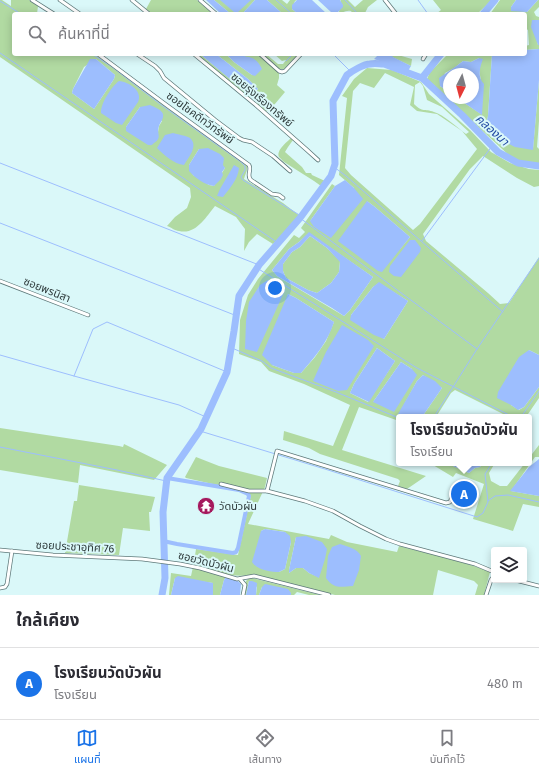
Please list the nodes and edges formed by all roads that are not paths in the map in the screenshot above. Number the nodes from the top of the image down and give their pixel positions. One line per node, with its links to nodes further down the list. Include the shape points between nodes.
1 (32, 0): 6 (street)
2 (60, 0): 7 (street)
3 (132, 0): 8 (street)
4 (200, 0): 9 (street)
5 (385, 0): 10 (street)
6 (51, 12)
7 (77, 12)
8 (147, 12)
9 (214, 12)
10 (394, 12)
11 (101, 56): 20 (street, ซอยโชคดีทวีทรัพย์, via 249,165 251,180)
12 (140, 56): 19 (street, via 155,66 164,78 215,120 243,140 252,142 273,156)
13 (196, 56): 18 (street, ซอยรุ่งเรืองทรัพย์)
14 (262, 56): 15 (street, via 282,72)
15 (299, 56)
16 (425, 56): 17 (street)
17 (423, 59)
18 (318, 160)
19 (290, 171)
20 (283, 198)
21 (0, 280): 22 (street, ซอยพรนิสา)
22 (88, 315)
23 (221, 484): 24 (street, via 249,491)
24 (267, 491): 25 (street, via 277,451 446,504 452,497); 29 (street, via 325,508 400,544)
25 (459, 498)
26 (0, 550): 27 (street, ซอยประชาอุทิศ 76)
27 (12, 552): 28 (street, ซอยประชาอุทิศ 76); 34 (street, via 7,584 6,587)
28 (149, 559): 30 (street, ซอยวัดบัวผัน, via 200,568)
29 (491, 571)
30 (240, 579): 35 (street, via 245,585); 36 (street, ซอยวัดบัวผัน, via 254,576)
31 (491, 580): 37 (street)
32 (527, 583): 33 (street)
33 (539, 586)
34 (0, 588)
35 (243, 595)
36 (329, 595)
37 (486, 595)

